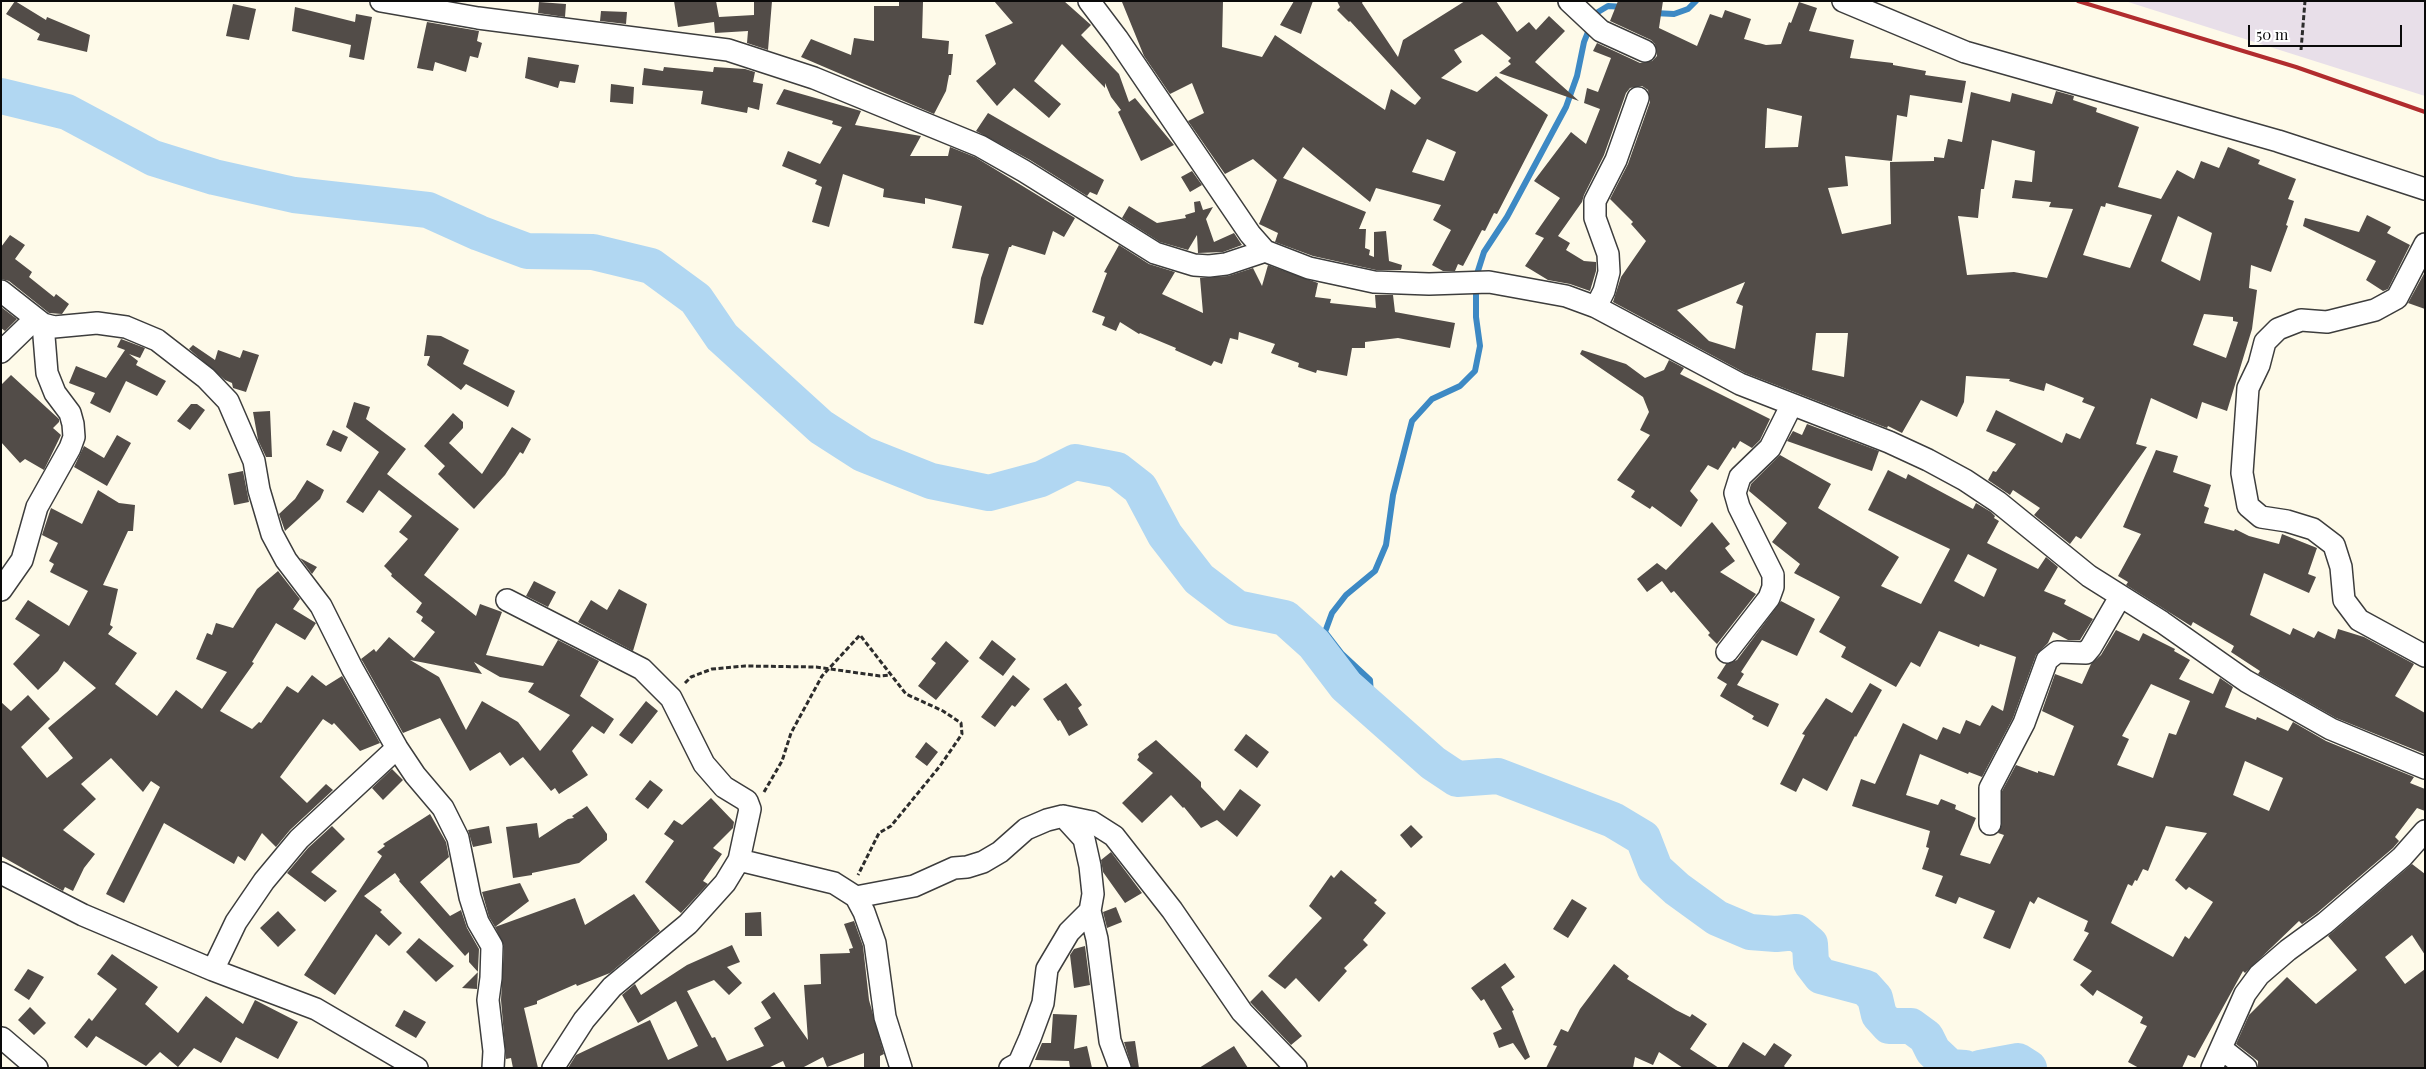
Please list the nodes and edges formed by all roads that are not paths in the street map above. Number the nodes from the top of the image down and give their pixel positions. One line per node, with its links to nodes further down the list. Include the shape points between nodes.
1 (381, 1): 9 (street, via 478,18 728,50 814,78 980,146 1162,256 1209,266 1226,264)
2 (1089, 1): 9 (street, via 1118,38)
3 (1569, 1): 5 (street, via 1602,30)
4 (1843, 1): 7 (street, via 1965,52 2278,141)
5 (1645, 50)
6 (1638, 98): 11 (street, via 1616,160 1595,202 1595,218 1608,254 1609,272)
7 (2425, 189)
8 (2425, 244): 19 (street, via 2397,298 2375,310 2326,322 2301,320 2278,329 2265,342 2248,388 2242,473 2248,506 2261,517 2287,520 2313,529 2334,545 2341,568 2344,600 2359,620)
9 (1264, 251): 11 (street, via 1284,261 1374,282 1489,282 1566,296)
10 (1, 291): 12 (street)
11 (1596, 308): 14 (street, via 1732,380)
12 (39, 322): 13 (street); 15 (street, via 47,373 55,393 70,413 74,437 37,507 22,560); 20 (street, via 54,327 97,323 126,327 157,340 206,378 228,401 254,461 272,534 286,560 321,606)
13 (1, 352)
14 (1791, 406): 16 (street, via 1889,442 1965,480); 18 (street, via 1770,448 1740,477 1735,493 1773,575 1774,587)
15 (1, 590)
16 (2120, 597): 21 (street, via 2284,704 2365,744); 23 (street, via 2086,653 2057,652 2047,660 2024,723 1990,788)
17 (507, 600): 25 (street, via 642,669 671,698 704,764 724,787 747,801 750,809)
18 (1727, 652)
19 (2425, 656)
20 (397, 748): 29 (street, via 299,839 236,922); 34 (street, via 415,776 443,808 458,838 478,922 492,946 488,1000)
21 (2425, 768)
22 (1063, 816): 27 (street, via 1026,829 983,862 954,868 914,886); 28 (street, via 1084,839 1090,866); 39 (street, via 1092,822 1114,836 1172,910 1242,1012)
23 (1990, 824)
24 (2425, 831): 31 (street, via 2402,857 2260,975 2245,994)
25 (739, 860): 27 (street, via 834,883); 35 (street, via 725,883 688,924 612,987 584,1020)
26 (3, 877): 29 (street, via 83,916)
27 (852, 894): 36 (street, via 864,912 875,943 885,1017)
28 (1090, 911): 37 (street, via 1069,932 1047,969 1043,1003 1030,1038 1019,1063); 38 (street, via 1097,939 1110,1041)
29 (213, 970): 33 (street, via 316,1009)
30 (2, 1042): 32 (street)
31 (2222, 1049): 40 (street); 41 (street)
32 (37, 1068)
33 (417, 1068)
34 (493, 1068)
35 (553, 1068)
36 (901, 1068)
37 (1010, 1068)
38 (1120, 1068)
39 (1296, 1068)
40 (2212, 1068)
41 (2246, 1068)

